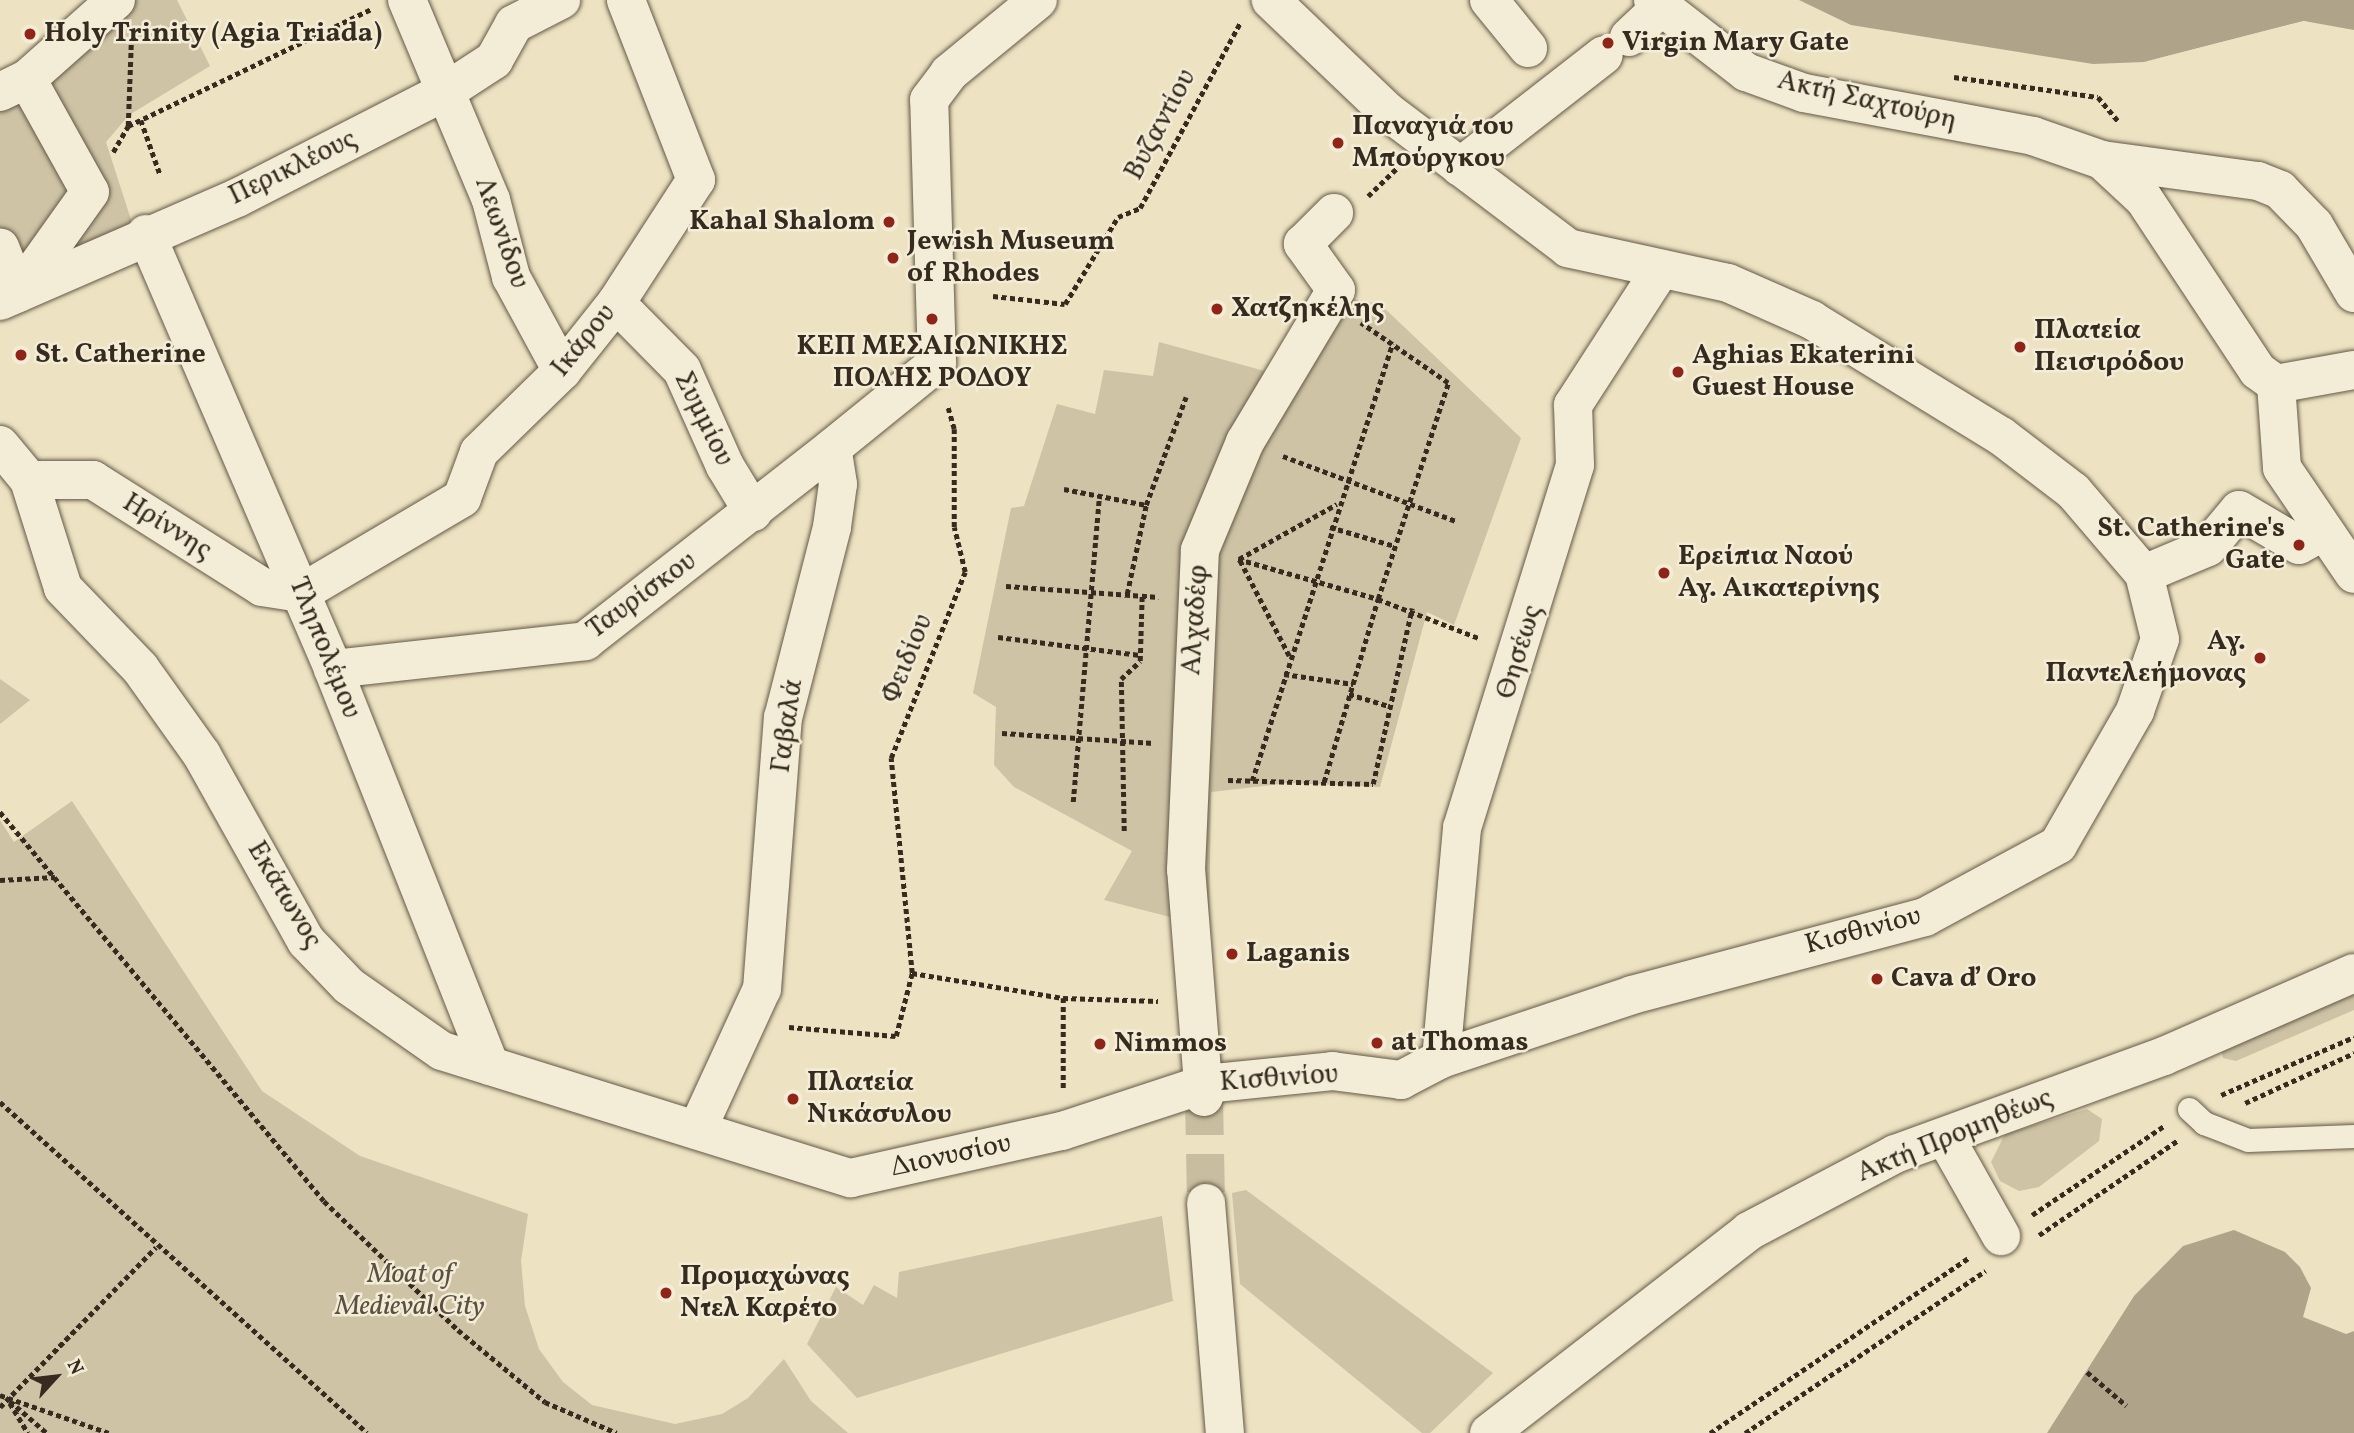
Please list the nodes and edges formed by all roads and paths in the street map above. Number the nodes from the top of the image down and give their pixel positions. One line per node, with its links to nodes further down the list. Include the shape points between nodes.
1 (561, 0): 11 (street, Περικλέους, via 514,24 494,60)
2 (626, 0): 27 (street, Ικάρου, via 696,180)
3 (1489, 0): 9 (street)
4 (1031, 2): 29 (street, via 949,73 929,100)
5 (391, 3): 11 (street, Λεωνίδου); 12 (path)
6 (1656, 4): 9 (street, via 1617,46); 15 (street, Ακτή Σαχτούρη, via 1746,72 1804,93 2034,136)
7 (1257, 9): 14 (street); 24 (path, Βυζαντίου, via 1140,208 1118,217 1065,304)
8 (126, 16): 10 (street); 13 (path)
9 (1544, 65): 16 (street)
10 (14, 86): 18 (street)
11 (448, 90): 20 (street, Περικλέους, via 237,198); 31 (street, Λεωνίδου, via 491,200 511,277)
12 (141, 120): 13 (path); 17 (path)
13 (128, 126): 18 (path)
14 (1424, 140): 16 (street); 19 (path)
15 (2102, 160): 23 (street, Ακτή Σαχτούρη, via 2258,181 2280,190 2314,225); 32 (street, Ακτή Σαχτούρη, via 2144,199 2258,371)
16 (1460, 167): 22 (street, via 1567,248)
17 (160, 174)
18 (90, 192): 25 (street)
19 (1346, 210): 26 (street, via 1303,244 1336,290)
20 (146, 234): 25 (street, Περικλέους); 56 (street, Τληπολέμου)
21 (0, 247): 25 (street)
22 (1661, 268): 51 (street, via 1728,283 1812,320 2001,436 2073,491); 66 (street, Θησέως, via 1573,404 1575,465)
23 (2354, 293)
24 (993, 296)
25 (9, 297)
26 (1327, 300): 28 (path); 34 (street, Αλχαδέφ)
27 (616, 303): 31 (street, Ικάρου); 44 (street, Συμμίου, via 682,370 725,466)
28 (1392, 344): 38 (path); 41 (path, via 1448,383)
29 (937, 363): 36 (street); 83 (path, Φειδίου, via 954,429 954,527 965,572 891,758)
30 (2354, 370): 32 (street)
31 (562, 371): 56 (street, Ικάρου, via 479,452 462,498)
32 (2276, 384): 47 (street, via 2281,468)
33 (1186, 397): 43 (path)
34 (1245, 442): 38 (path); 49 (street, Αλχαδέφ)
35 (0, 444): 37 (street)
36 (832, 449): 44 (street, Ταυρίσκου); 87 (street, Γαβαλά, via 835,505 783,718 762,989)
37 (29, 480): 56 (street, Ηρίννης, via 93,480 262,587); 91 (street, Εκάτωνος, via 62,588 140,668 202,755 306,940 388,1016 442,1051)
38 (1345, 480): 41 (path); 42 (path)
39 (1064, 489): 40 (path)
40 (1099, 496): 43 (path); 55 (path)
41 (1409, 503): 45 (path); 48 (path)
42 (1338, 504): 46 (path); 50 (path)
43 (1146, 505): 57 (path)
44 (753, 512): 67 (street, Ταυρίσκου, via 584,641)
45 (1455, 521)
46 (1330, 527): 48 (path); 53 (path)
47 (2321, 533): 51 (street, via 2299,545 2239,510 2208,547); 52 (street)
48 (1395, 546): 60 (path)
49 (1200, 550): 50 (path); 59 (street, Αλχαδέφ)
50 (1239, 559): 53 (path); 65 (path)
51 (2144, 574): 90 (street, Κισθινίου, via 2160,639 2135,711 2058,845 1925,917 1632,995)
52 (2354, 574)
53 (1312, 580): 60 (path); 65 (path)
54 (1006, 586): 55 (path)
55 (1089, 592): 57 (path); 63 (path)
56 (301, 593): 67 (street, Τληπολέμου)
57 (1127, 594): 58 (path)
58 (1142, 596): 59 (path); 64 (path)
59 (1194, 599): 75 (street, Αλχαδέφ)
60 (1378, 599): 61 (path); 69 (path)
61 (1412, 608): 66 (path); 71 (path)
62 (998, 636): 63 (path)
63 (1084, 649): 64 (path); 73 (path)
64 (1140, 655): 74 (path, via 1121,679)
65 (1289, 656): 68 (path)
66 (1520, 657): 90 (street, Θησέως, via 1462,828)
67 (333, 670): 91 (street, Τληπολέμου)
68 (1284, 674): 69 (path); 76 (path)
69 (1353, 684): 70 (path)
70 (1349, 694): 71 (path); 77 (path)
71 (1389, 706): 77 (path, via 1373,784)
72 (1002, 733): 73 (path)
73 (1076, 740): 74 (path); 78 (path)
74 (1122, 744): 75 (path); 80 (path)
75 (1189, 761): 76 (path); 86 (street, Αλχαδέφ, via 1185,870)
76 (1252, 781): 77 (path)
77 (1324, 782)
78 (1073, 802)
79 (0, 812): 81 (path)
80 (1124, 831)
81 (56, 877): 82 (path); 112 (path, via 324,1200 458,1330 545,1402)
82 (0, 880)
83 (912, 973): 85 (path); 87 (path, Φειδίου, via 896,1036 813,1032)
84 (2354, 973): 99 (street, Ακτή Προμηθέως, via 2164,1056)
85 (1063, 998): 86 (path); 97 (path)
86 (1197, 1003): 92 (street, Αλχαδέφ)
87 (750, 1019): 96 (street, Γαβαλά)
88 (2354, 1037): 93 (path)
89 (2354, 1053): 95 (path)
90 (1441, 1059): 92 (street, Κισθινίου, via 1401,1080 1332,1071)
91 (490, 1066): 96 (street, Εκάτωνος)
92 (1204, 1091): 97 (street, Διονυσίου)
93 (2231, 1091)
94 (0, 1102): 102 (path)
95 (2197, 1116): 98 (lane, via 2248,1140); 101 (path)
96 (697, 1130): 97 (street, Διονυσίου, via 851,1178)
97 (1062, 1131)
98 (2354, 1136)
99 (1945, 1137): 101 (street); 114 (street, Ακτή Προμηθέως, via 1895,1154 1749,1231)
100 (1206, 1203): 113 (street)
101 (2010, 1246): 115 (path)
102 (156, 1247): 105 (path); 111 (path)
103 (2087, 1372): 106 (path)
104 (0, 1394): 105 (path)
105 (8, 1399): 107 (path); 108 (path); 109 (path); 110 (path)
106 (2127, 1406)
107 (0, 1407)
108 (28, 1433)
109 (47, 1433)
110 (109, 1433)
111 (367, 1433)
112 (617, 1433)
113 (1225, 1433)
114 (1489, 1433)
115 (1745, 1433)

